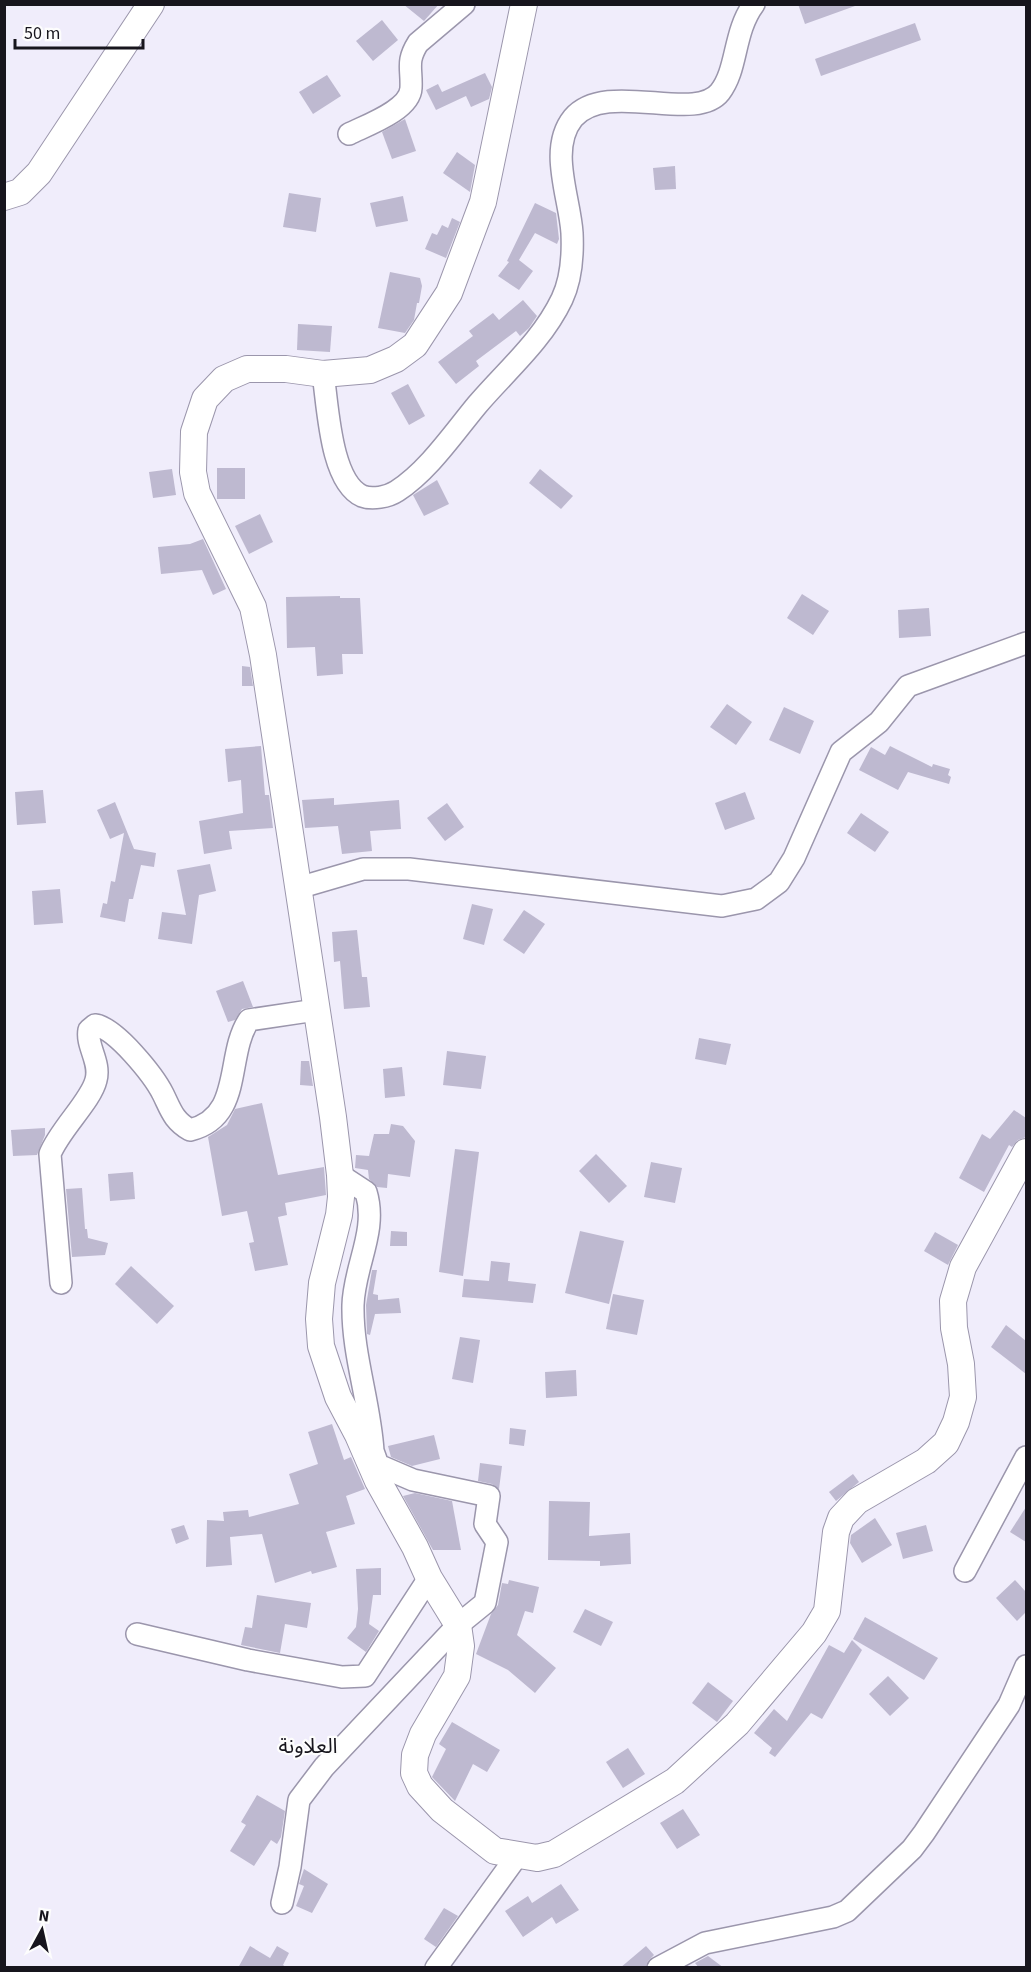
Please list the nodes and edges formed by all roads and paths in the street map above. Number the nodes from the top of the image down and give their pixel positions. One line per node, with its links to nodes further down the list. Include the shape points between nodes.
1 (151, 4): 6 (street, via 39,173 20,192)
2 (464, 4): 5 (street, via 413,51 409,61 411,89 403,106)
3 (524, 4): 7 (street, via 483,202 449,293 415,345 396,359 370,370)
4 (754, 4): 7 (street, via 738,33 727,79 719,94 691,104 606,102 573,119 563,137 562,152 572,232 572,264 563,297 549,323 521,358 442,447 395,492 380,498 362,496 340,470)
5 (349, 134)
6 (4, 197)
7 (323, 374): 9 (street, via 247,369 224,380 205,399 194,432 197,494 253,607)
8 (1026, 643): 9 (street, via 908,686 879,722 841,752 794,858 779,882 756,899 722,906 409,869 363,869)
9 (298, 888): 10 (street)
10 (316, 1010): 12 (street); 13 (street, via 249,1020 239,1039 234,1074 216,1117 203,1127 190,1130 176,1122 156,1084 122,1042 101,1025 89,1030 97,1078 50,1154)
11 (1026, 1152): 20 (street, via 963,1267 953,1301 963,1397 956,1422 946,1443 926,1461 857,1501 841,1518 829,1603 814,1633 737,1724 675,1781 554,1854 537,1858)
12 (340, 1175): 16 (street, via 339,1215 322,1283 321,1346 338,1397); 17 (street, via 366,1192 370,1204 367,1243 353,1303 378,1465 413,1480 489,1496 485,1524 497,1542 489,1588 485,1603)
13 (61, 1283)
14 (1026, 1457): 15 (street)
15 (965, 1571)
16 (429, 1578): 17 (street); 18 (street, via 365,1676 342,1677 258,1662)
17 (458, 1625): 20 (street, via 457,1676 423,1734 415,1755 414,1773 430,1798 461,1826 495,1851); 21 (street, via 308,1785 295,1813)
18 (137, 1634)
19 (1026, 1666): 23 (street, via 1009,1705 924,1833 860,1901 833,1917 705,1943)
20 (517, 1856): 22 (street)
21 (282, 1902)
22 (436, 1968)
23 (658, 1968)

